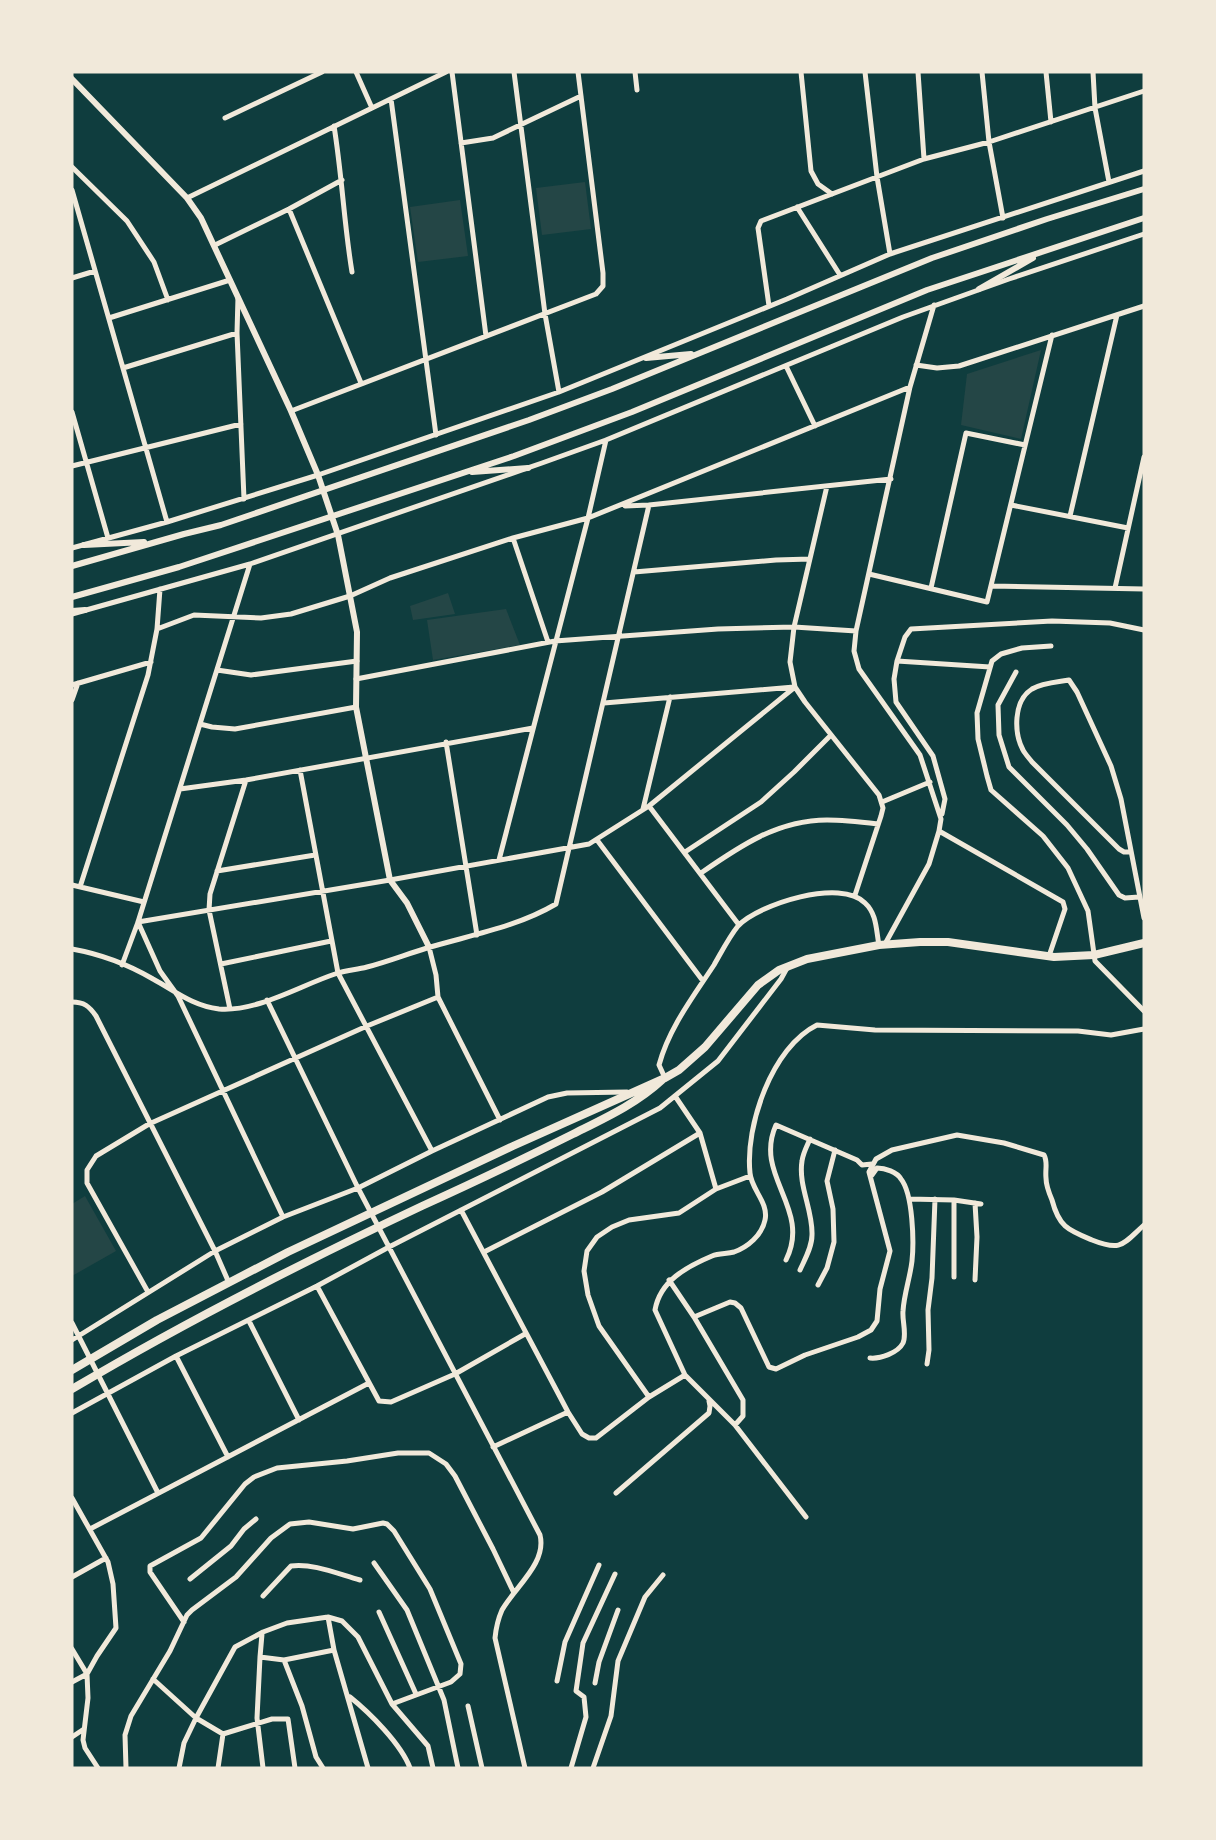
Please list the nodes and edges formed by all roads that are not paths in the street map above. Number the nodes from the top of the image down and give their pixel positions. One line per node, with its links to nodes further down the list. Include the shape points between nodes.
1 (322, 72): 21 (street)
2 (356, 72): 19 (street)
3 (446, 72): 18 (street)
4 (452, 72): 25 (street)
5 (514, 72): 23 (street)
6 (578, 72): 17 (street)
7 (635, 72): 15 (street)
8 (801, 72): 35 (street, via 811,171)
9 (865, 72): 30 (street)
10 (918, 72): 27 (street)
11 (982, 72): 26 (street)
12 (1046, 72): 22 (street)
13 (1093, 72): 20 (street)
14 (72, 79): 36 (street)
15 (637, 90)
16 (1144, 91): 20 (street)
17 (580, 96): 23 (street); 56 (street, via 603,286 596,294)
18 (391, 99): 19 (street); 64 (street)
19 (372, 108): 24 (street)
20 (1095, 108): 22 (street); 32 (street)
21 (225, 118)
22 (1051, 122): 26 (street)
23 (521, 125): 25 (street, via 493,138); 56 (street)
24 (334, 126): 31 (street); 36 (street)
25 (461, 142): 61 (street)
26 (989, 142): 27 (street); 39 (street)
27 (924, 159): 30 (street)
28 (72, 167): 52 (street, via 127,221 154,262)
29 (1144, 171): 32 (street)
30 (877, 177): 35 (street); 44 (street)
31 (342, 180): 38 (street); 46 (street, via 343,218)
32 (1109, 182): 39 (street)
33 (1144, 189): 62 (street, via 932,258)
34 (72, 190): 45 (street)
35 (832, 194): 37 (street)
36 (187, 198): 42 (street)
37 (797, 207): 47 (street); 54 (street, via 758,224)
38 (289, 209): 42 (street); 68 (street)
39 (1003, 218): 44 (street)
40 (1144, 218): 43 (street)
41 (1144, 234): 50 (street)
42 (215, 244): 49 (street)
43 (1045, 250): 50 (street); 83 (street, via 927,290 632,412)
44 (890, 254): 47 (street)
45 (95, 271): 48 (street); 58 (street)
46 (352, 272)
47 (840, 275): 54 (street)
48 (72, 278)
49 (230, 280): 51 (street); 52 (street)
50 (979, 290): 53 (street)
51 (238, 297): 59 (street); 71 (street)
52 (168, 300): 58 (street)
53 (934, 305): 65 (street); 66 (street)
54 (770, 306): 63 (street)
55 (1144, 306): 57 (street)
56 (544, 314): 61 (street); 70 (street)
57 (1117, 315): 60 (street); 92 (street)
58 (109, 318): 67 (street)
59 (237, 333): 67 (street); 73 (street)
60 (1052, 335): 65 (street, via 959,366); 77 (street)
61 (486, 336): 64 (street)
62 (698, 354): 63 (street); 87 (street, via 529,420)
63 (646, 358): 70 (street)
64 (425, 359): 68 (street); 75 (street)
65 (916, 365): 69 (street)
66 (786, 366): 74 (street); 76 (street)
67 (123, 368): 78 (street)
68 (361, 382): 71 (street)
69 (910, 387): 74 (street); 85 (street)
70 (560, 392): 75 (street)
71 (291, 411): 84 (street)
72 (72, 412): 80 (street)
73 (241, 424): 78 (street); 88 (street)
74 (815, 426): 91 (street)
75 (436, 435): 84 (street)
76 (606, 440): 82 (street); 94 (street)
77 (1025, 445): 90 (street); 109 (street, via 966,433)
78 (146, 448): 80 (street); 95 (street)
79 (1144, 457): 96 (street)
80 (87, 462): 81 (street); 98 (street)
81 (72, 466)
82 (528, 468): 83 (street); 97 (street)
83 (462, 473): 93 (street)
84 (318, 476): 87 (street); 88 (street)
85 (891, 479): 86 (street); 107 (street)
86 (827, 486): 89 (street); 103 (street)
87 (324, 491): 93 (street); 100 (street)
88 (244, 499): 95 (street)
89 (649, 505): 91 (street); 106 (street)
90 (1011, 505): 92 (street); 108 (street)
91 (620, 506): 94 (street)
92 (1070, 516): 96 (street)
93 (332, 517): 97 (street); 114 (street)
94 (588, 518): 99 (street); 123 (street)
95 (167, 522): 98 (street)
96 (1128, 528): 110 (street)
97 (338, 535): 104 (street); 113 (street)
98 (108, 538): 101 (street)
99 (513, 538): 113 (street, via 390,578); 124 (street)
100 (157, 542): 101 (street); 105 (street)
101 (84, 545): 102 (street)
102 (72, 548)
103 (810, 559): 106 (street); 118 (street)
104 (250, 564): 111 (street); 117 (street)
105 (72, 566)
106 (634, 572): 122 (street)
107 (869, 574): 109 (street); 121 (street)
108 (991, 586): 109 (street, via 987,602); 110 (street)
109 (931, 588)
110 (1115, 588): 112 (street)
111 (160, 589): 115 (street); 119 (street)
112 (1144, 589)
113 (350, 596): 117 (street, via 291,614); 126 (street, via 357,632)
114 (72, 597)
115 (85, 610): 116 (street)
116 (72, 613)
117 (233, 617): 119 (street, via 194,615); 130 (street)
118 (794, 627): 121 (street); 122 (street); 134 (street, via 790,662)
119 (157, 629): 128 (street)
120 (1144, 630): 127 (street, via 1110,622 1052,621 923,627 911,629)
121 (856, 631): 146 (street, via 854,651 859,669 915,747)
122 (619, 636): 123 (street); 137 (street)
123 (555, 641): 124 (street); 140 (street)
124 (548, 642): 132 (street)
125 (1051, 646): 129 (street, via 1001,654)
126 (357, 661): 130 (street, via 251,675); 132 (street)
127 (897, 661): 129 (street); 151 (street, via 896,702 933,756 945,799)
128 (151, 662): 133 (street); 165 (street)
129 (990, 667): 180 (street, via 977,713 978,739 992,790 1043,836 1068,868 1088,911)
130 (217, 670): 139 (street)
131 (1016, 672): 168 (street, via 998,705 999,735 1009,767 1067,825 1119,895)
132 (356, 679): 138 (street)
133 (75, 684): 136 (street)
134 (795, 687): 135 (street); 141 (street); 149 (street)
135 (670, 697): 137 (street); 150 (street)
136 (72, 700)
137 (604, 703): 155 (street)
138 (356, 708): 139 (street, via 235,729); 143 (street)
139 (200, 724): 147 (street)
140 (533, 728): 142 (street); 159 (street)
141 (831, 735): 148 (street); 156 (street, via 761,802)
142 (446, 742): 143 (street); 160 (street)
143 (365, 759): 144 (street); 163 (street)
144 (300, 770): 145 (street); 158 (street)
145 (246, 780): 147 (street); 161 (street)
146 (930, 782): 148 (street); 151 (street)
147 (180, 789): 169 (street)
148 (882, 802): 152 (street)
149 (649, 806): 150 (street); 156 (street)
150 (643, 810): 154 (street)
151 (941, 819): 153 (street)
152 (878, 824): 162 (street, via 825,820 786,826 752,840); 167 (street)
153 (939, 831): 177 (street, via 929,864); 181 (street, via 1063,902 1065,909)
154 (597, 840): 155 (street); 186 (street)
155 (570, 847): 159 (street); 174 (street, via 556,904)
156 (685, 852): 162 (street)
157 (1130, 852): 157 (street, via 1119,849 1023,750 1018,713 1024,696 1034,688 1069,680 1077,692 1111,766); 168 (street)
158 (315, 855): 161 (street); 166 (street)
159 (499, 860): 160 (street)
160 (467, 867): 163 (street); 174 (street)
161 (218, 872): 170 (street)
162 (701, 873): 173 (street)
163 (390, 880): 166 (street); 178 (street, via 407,903)
164 (72, 885): 165 (street)
165 (80, 886): 169 (street)
166 (322, 892): 170 (street); 175 (street)
167 (855, 895): 173 (street, via 834,892 797,898 771,906); 177 (street, via 871,909)
168 (1139, 897): 171 (street)
169 (144, 902): 172 (street)
170 (209, 910): 172 (street); 183 (street)
171 (1144, 918)
172 (138, 922): 182 (street); 187 (street, via 160,971)
173 (739, 925): 186 (street)
174 (477, 935): 178 (street)
175 (331, 941): 183 (street); 185 (street)
176 (1144, 944): 180 (highway)
177 (882, 945): 181 (highway, via 948,942); 184 (highway)
178 (429, 947): 185 (street); 188 (street)
179 (72, 949): 182 (street)
180 (1094, 955): 181 (highway); 192 (street)
181 (1049, 957)
182 (122, 964): 187 (street)
183 (220, 964): 191 (street)
184 (788, 965): 196 (highway, via 758,985 705,1047); 199 (street, via 718,1061)
185 (338, 973): 189 (street); 193 (street)
186 (703, 981): 196 (street, via 663,1052 659,1065)
187 (178, 996): 191 (street, via 217,1009); 197 (street)
188 (438, 997): 193 (street); 200 (street)
189 (267, 1000): 191 (street); 195 (street)
190 (72, 1002): 201 (street, via 90,1007 96,1016)
191 (230, 1009)
192 (1144, 1011)
193 (367, 1026): 195 (street); 205 (street)
194 (1144, 1029): 207 (street, via 1112,1035 1078,1031 875,1030 817,1025 808,1029 773,1072 757,1107)
195 (294, 1060): 197 (street); 209 (street)
196 (665, 1078): 198 (highway); 218 (highway, via 636,1102)
197 (223, 1090): 201 (street); 216 (street)
198 (635, 1092): 200 (street, via 558,1094); 215 (highway)
199 (675, 1095): 202 (street); 214 (street, via 641,1119)
200 (500, 1120): 205 (street)
201 (149, 1124): 220 (street); 230 (street, via 96,1156 87,1170 87,1183)
202 (700, 1134): 210 (street); 221 (street, via 602,1192)
203 (810, 1139): 204 (street); 222 (street, via 776,1125 770,1141 775,1173 793,1220 794,1240); 223 (street, via 801,1166 812,1235)
204 (835, 1150): 206 (street, via 862,1165); 229 (street, via 827,1181 834,1242)
205 (432, 1151): 209 (street)
206 (872, 1164): 208 (street); 217 (street, via 892,1150 957,1135 1004,1143 1044,1155 1056,1215 1062,1225 1075,1233 1116,1247)
207 (750, 1176): 210 (street); 225 (street, via 764,1206 766,1219 760,1233 750,1244 713,1256)
208 (871, 1180): 211 (street, via 873,1171 884,1168 900,1176); 231 (street, via 890,1251 880,1289 878,1318 871,1330 776,1369 769,1367 735,1303)
209 (358, 1188): 215 (street); 216 (street)
210 (716, 1189): 248 (street, via 679,1213 629,1220 612,1227 597,1237 587,1251 584,1271 599,1326)
211 (909, 1199): 212 (street); 238 (street, via 912,1259 902,1314 904,1337 899,1347 879,1359)
212 (936, 1199): 213 (street); 240 (street)
213 (954, 1200): 224 (street); 226 (street, via 978,1204)
214 (461, 1210): 219 (street); 221 (street)
215 (371, 1213): 218 (street); 227 (highway)
216 (283, 1217): 220 (street)
217 (1144, 1225)
218 (379, 1227): 219 (street); 242 (highway)
219 (389, 1247): 228 (street); 243 (street)
220 (215, 1251): 227 (street); 230 (street)
221 (484, 1252): 234 (street)
222 (786, 1260)
223 (800, 1270)
224 (954, 1277)
225 (669, 1280): 231 (street); 244 (street, via 655,1310)
226 (975, 1280)
227 (229, 1283): 239 (highway)
228 (317, 1286): 232 (street); 245 (street)
229 (818, 1286)
230 (147, 1292): 235 (street)
231 (694, 1317): 253 (street, via 743,1400 743,1416)
232 (249, 1321): 237 (street); 252 (street)
233 (72, 1323): 235 (street)
234 (525, 1334): 243 (street); 250 (street)
235 (79, 1336): 236 (street); 239 (street)
236 (72, 1340)
237 (176, 1356): 247 (street); 255 (street)
238 (870, 1358)
239 (91, 1359): 241 (highway); 242 (street)
240 (927, 1364)
241 (72, 1370)
242 (99, 1373): 246 (highway); 247 (street)
243 (455, 1374): 245 (street, via 391,1402 379,1401); 254 (street)
244 (685, 1375): 248 (street); 249 (street)
245 (369, 1383): 252 (street)
246 (72, 1389)
247 (109, 1393): 251 (street); 256 (street)
248 (649, 1397): 250 (street, via 597,1438 582,1434)
249 (709, 1401): 253 (street); 257 (street, via 709,1413)
250 (568, 1412): 254 (street)
251 (72, 1413)
252 (299, 1420): 255 (street)
253 (735, 1425): 259 (street)
254 (493, 1447): 270 (street, via 540,1535 541,1552)
255 (228, 1458): 256 (street)
256 (158, 1493): 261 (street)
257 (616, 1493)
258 (72, 1498): 261 (street)
259 (806, 1517)
260 (256, 1519): 268 (street, via 231,1546)
261 (90, 1529): 262 (street)
262 (106, 1558): 267 (street); 281 (street, via 112,1574 116,1628)
263 (374, 1563): 286 (street, via 407,1610)
264 (598, 1565): 283 (street, via 565,1642)
265 (615, 1574): 309 (street, via 583,1643 576,1691 584,1697 586,1717)
266 (663, 1575): 310 (street, via 645,1597 618,1661 611,1716)
267 (72, 1577)
268 (190, 1579)
269 (360, 1580): 271 (street, via 291,1566)
270 (514, 1593): 275 (street, via 456,1476 436,1456 398,1453 277,1468 245,1484 201,1538 149,1569); 308 (street, via 501,1613 495,1638)
271 (263, 1596)
272 (618, 1610): 285 (street)
273 (379, 1612): 287 (street)
274 (328, 1617): 276 (street, via 287,1623); 278 (street); 289 (street, via 342,1621 358,1637)
275 (184, 1622): 282 (street); 286 (street, via 192,1610 236,1577 270,1538 290,1524 309,1522 353,1529 382,1522 394,1531 430,1588 461,1664 457,1679)
276 (262, 1634): 279 (street); 291 (street, via 235,1647)
277 (72, 1649): 281 (street)
278 (334, 1650): 280 (street); 288 (street)
279 (260, 1657): 280 (street); 292 (street)
280 (284, 1660): 302 (street)
281 (87, 1674): 284 (street); 293 (street)
282 (153, 1679): 291 (street); 297 (street, via 131,1716 125,1735)
283 (556, 1681)
284 (72, 1682)
285 (595, 1683)
286 (438, 1686): 287 (street); 306 (street, via 449,1718)
287 (416, 1694): 289 (street)
288 (348, 1696): 303 (street); 304 (street, via 370,1713 406,1756)
289 (392, 1704): 305 (street, via 428,1746)
290 (468, 1706): 307 (street)
291 (196, 1718): 294 (street); 298 (street, via 184,1743)
292 (257, 1724): 294 (street); 300 (street); 301 (street, via 288,1719)
293 (84, 1729): 295 (street); 296 (street, via 85,1748)
294 (224, 1734): 299 (street)
295 (72, 1737)
296 (98, 1768)
297 (126, 1768)
298 (179, 1768)
299 (218, 1768)
300 (263, 1768)
301 (295, 1768)
302 (323, 1768)
303 (368, 1768)
304 (410, 1768)
305 (433, 1768)
306 (458, 1768)
307 (482, 1768)
308 (525, 1768)
309 (570, 1768)
310 (593, 1768)

